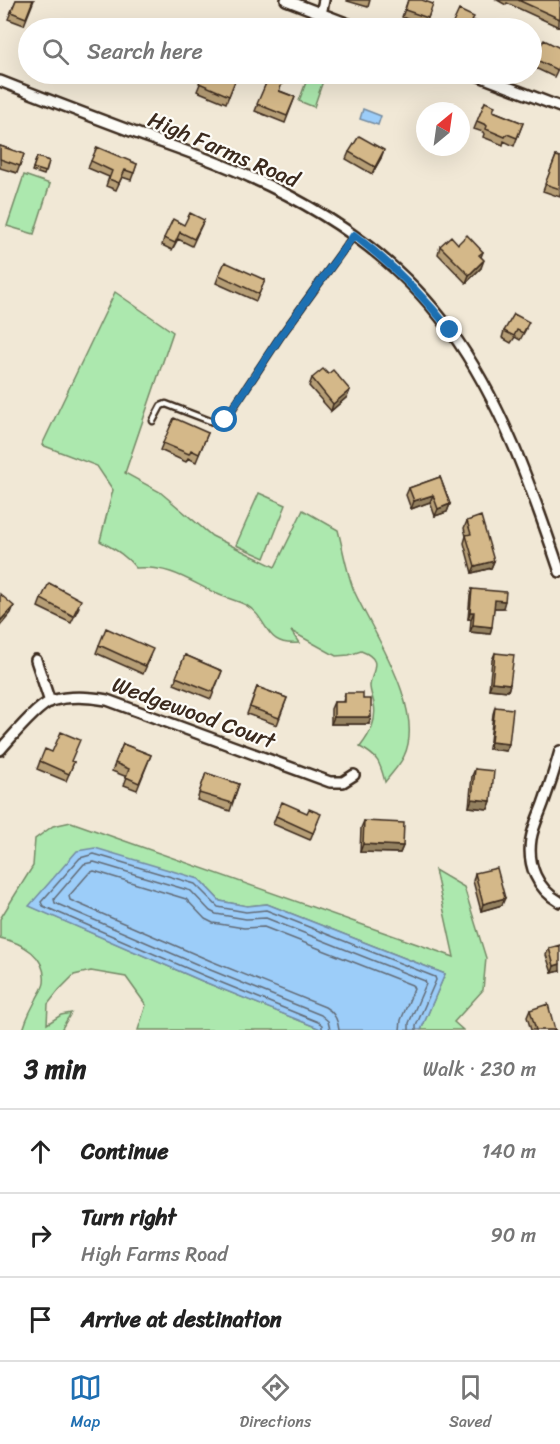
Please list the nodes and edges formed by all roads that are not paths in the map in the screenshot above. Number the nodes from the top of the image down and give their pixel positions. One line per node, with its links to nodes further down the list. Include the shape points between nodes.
1 (286, 0): 3 (street)
2 (324, 0): 3 (street)
3 (321, 14): 4 (street)
4 (332, 18)
5 (0, 81): 8 (street, High Farms Road, via 251,177)
6 (500, 84): 7 (street)
7 (560, 107)
8 (354, 235): 9 (lane, via 225,420 218,424 166,404); 10 (street, High Farms Road, via 426,300 468,357 513,447)
9 (153, 421)
10 (560, 572)
11 (36, 660): 12 (street)
12 (50, 702): 13 (street, via 29,718); 15 (street, Wedgewood Court, via 84,697 107,700 322,780 343,782)
13 (0, 750)
14 (560, 752): 16 (street, via 531,837 530,853 539,882)
15 (354, 775)
16 (560, 902)

